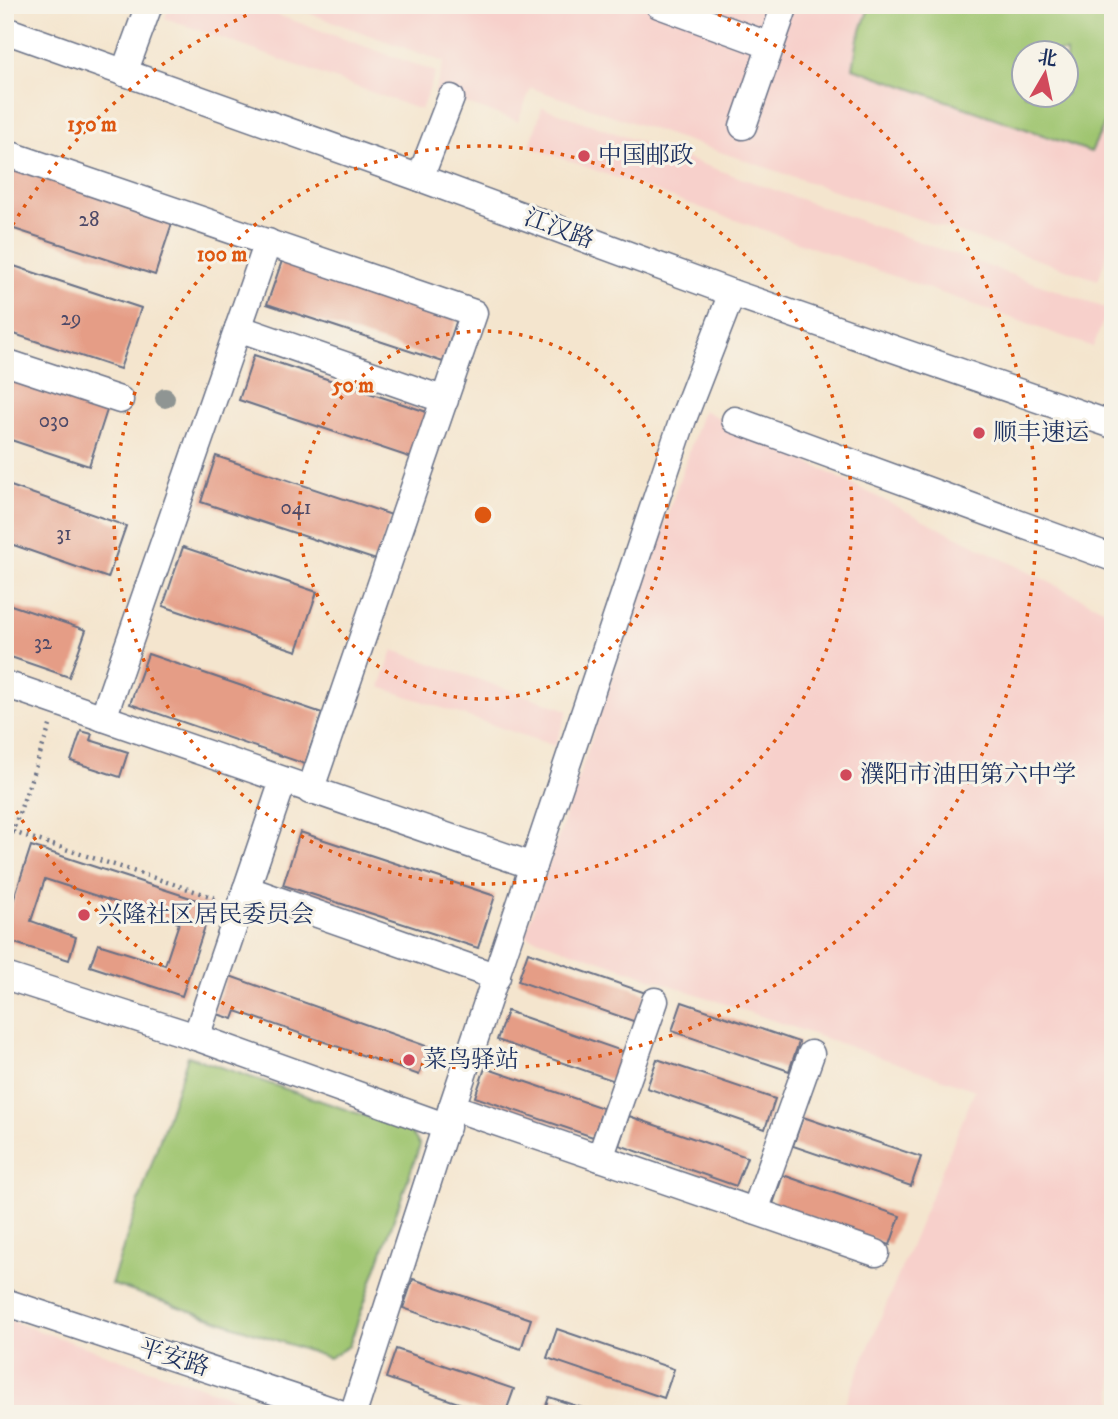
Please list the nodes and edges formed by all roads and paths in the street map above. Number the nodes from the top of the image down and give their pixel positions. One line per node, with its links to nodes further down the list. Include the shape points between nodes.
1 (149, 5): 6 (street)
2 (659, 5): 5 (street)
3 (785, 5): 5 (street)
4 (5, 30): 6 (street, 江汉路)
5 (771, 46): 8 (street)
6 (124, 73): 10 (street, 江汉路)
7 (451, 98): 10 (street)
8 (743, 125)
9 (5, 153): 11 (street)
10 (420, 178): 12 (street, 江汉路)
11 (268, 242): 13 (street); 16 (street, via 474,313)
12 (732, 293): 18 (street, 江汉路); 27 (street, via 696,380)
13 (238, 328): 16 (street); 22 (street)
14 (5, 362): 15 (street)
15 (120, 400)
16 (445, 400): 24 (street)
17 (735, 420): 19 (street)
18 (1113, 425)
19 (1112, 560)
20 (5, 684): 21 (street)
21 (58, 702): 22 (street); 25 (path)
22 (103, 718): 23 (street)
23 (283, 781): 24 (street); 28 (street)
24 (310, 791): 27 (street)
25 (13, 832): 26 (path); 28 (path)
26 (5, 853)
27 (533, 866): 30 (street)
28 (243, 897): 30 (street); 32 (street)
29 (5, 976): 32 (street)
30 (497, 976): 34 (street)
31 (655, 1001): 35 (street)
32 (195, 1037): 34 (street)
33 (811, 1054): 36 (street)
34 (450, 1117): 35 (street); 40 (street)
35 (600, 1158): 36 (street)
36 (755, 1211): 37 (street)
37 (876, 1253)
38 (5, 1302): 39 (street, 平安路, via 149,1360)
39 (343, 1414)
40 (353, 1414)

